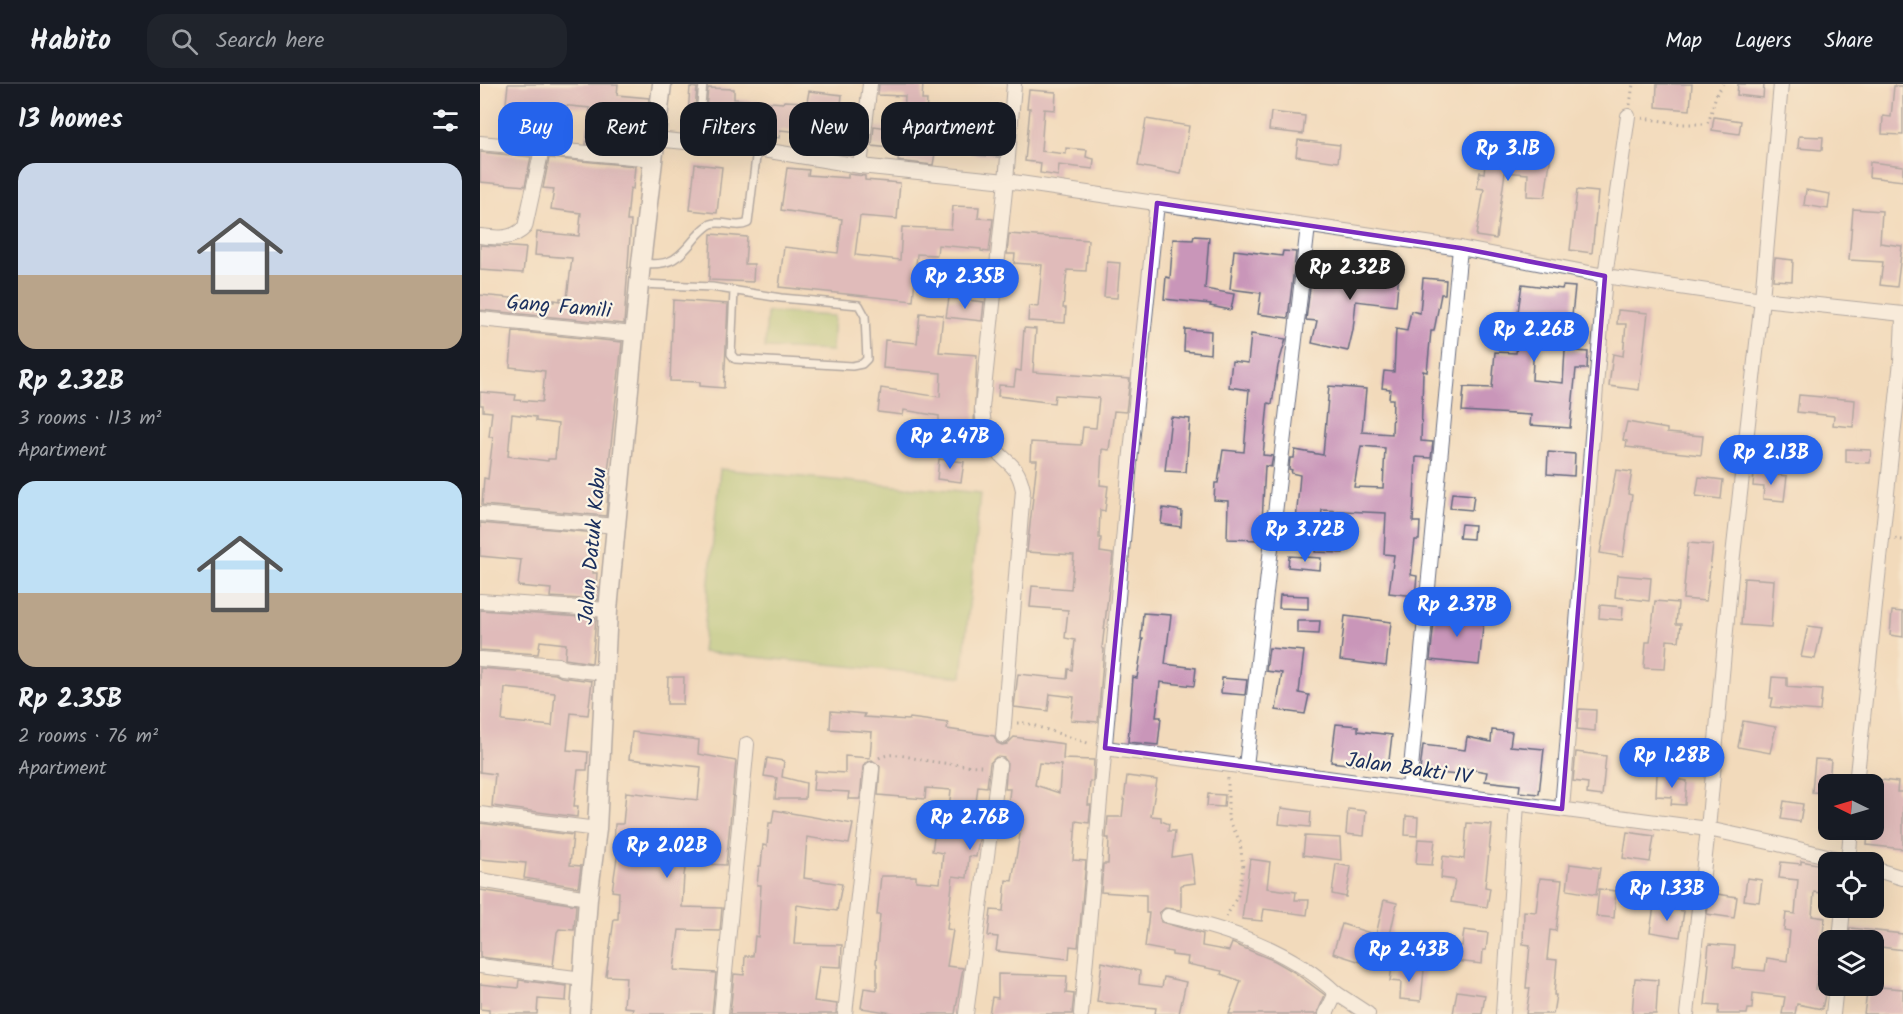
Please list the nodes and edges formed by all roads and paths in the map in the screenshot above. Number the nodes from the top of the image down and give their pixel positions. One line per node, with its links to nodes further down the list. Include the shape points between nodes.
1 (662, 84): 8 (street, Jalan Datuk Kabu)
2 (703, 84): 9 (lane)
3 (870, 84): 19 (street)
4 (1014, 84): 20 (street)
5 (1633, 84): 10 (path)
6 (1723, 84): 10 (path, via 1706,124)
7 (1781, 84): 29 (street)
8 (660, 102)
9 (701, 102)
10 (1628, 116): 26 (street)
11 (480, 143): 12 (street)
12 (498, 145)
13 (777, 151): 19 (street)
14 (573, 152): 18 (street)
15 (540, 156): 23 (street, via 525,227 507,237)
16 (653, 156): 18 (street, Jalan Datuk Kabu)
17 (756, 156): 25 (lane, via 748,223 715,223 702,231 676,260)
18 (653, 159): 25 (street, Jalan Datuk Kabu)
19 (860, 166): 20 (street)
20 (1006, 181): 21 (street); 40 (street, via 981,408 989,440 1016,468 1023,490)
21 (1157, 203): 22 (street); 42 (street)
22 (1308, 226): 24 (street); 45 (street)
23 (480, 236)
24 (1460, 248): 26 (street); 48 (street)
25 (641, 263): 27 (street, Jalan Datuk Kabu)
26 (1605, 276): 29 (street); 50 (street)
27 (639, 284): 28 (lane); 33 (street, Jalan Datuk Kabu)
28 (734, 291): 28 (lane, via 859,305 865,316 867,359 852,366 735,359 731,354)
29 (1762, 299): 30 (street); 53 (street)
30 (1903, 314)
31 (480, 319): 33 (street, Gang Famili)
32 (1903, 319): 47 (street)
33 (634, 334): 35 (street, Jalan Datuk Kabu)
34 (480, 514): 35 (street)
35 (616, 526): 37 (street, Jalan Datuk Kabu)
36 (480, 601): 37 (street)
37 (608, 610): 39 (street, Jalan Datuk Kabu)
38 (480, 659): 39 (street)
39 (604, 673): 52 (street, Jalan Datuk Kabu)
40 (1003, 736): 42 (path, via 1018,722)
41 (747, 744): 66 (street)
42 (1105, 748): 43 (street, Jalan Bakti IV); 69 (street)
43 (1230, 764): 45 (street, Jalan Bakti IV); 60 (path, via 1228,817 1240,842 1243,867 1238,895)
44 (999, 765): 46 (path, via 974,766 885,755 878,758); 68 (street)
45 (1246, 766): 48 (street, Jalan Bakti IV)
46 (872, 769): 67 (street)
47 (1857, 774)
48 (1409, 789): 49 (street, Jalan Bakti IV)
49 (1517, 804): 50 (street, Jalan Bakti IV); 72 (street)
50 (1562, 809): 53 (street, Jalan Bakti IV)
51 (480, 814): 52 (street)
52 (597, 829): 58 (street, Jalan Datuk Kabu)
53 (1708, 829): 54 (street, Jalan Bakti IV); 73 (street)
54 (1818, 854)
55 (1884, 872): 56 (street)
56 (1903, 878)
57 (480, 880): 58 (street)
58 (588, 898): 62 (street, Jalan Datuk Kabu)
59 (1168, 916): 60 (street)
60 (1220, 929): 63 (street, via 1283,956 1319,976)
61 (480, 966): 62 (street)
62 (583, 979): 65 (street, Jalan Datuk Kabu)
63 (1336, 993): 70 (street); 71 (street)
64 (1835, 996): 74 (street)
65 (580, 1014)
66 (722, 1014)
67 (845, 1014)
68 (966, 1014)
69 (1081, 1014)
70 (1326, 1014)
71 (1368, 1014)
72 (1503, 1014)
73 (1687, 1014)
74 (1833, 1014)

